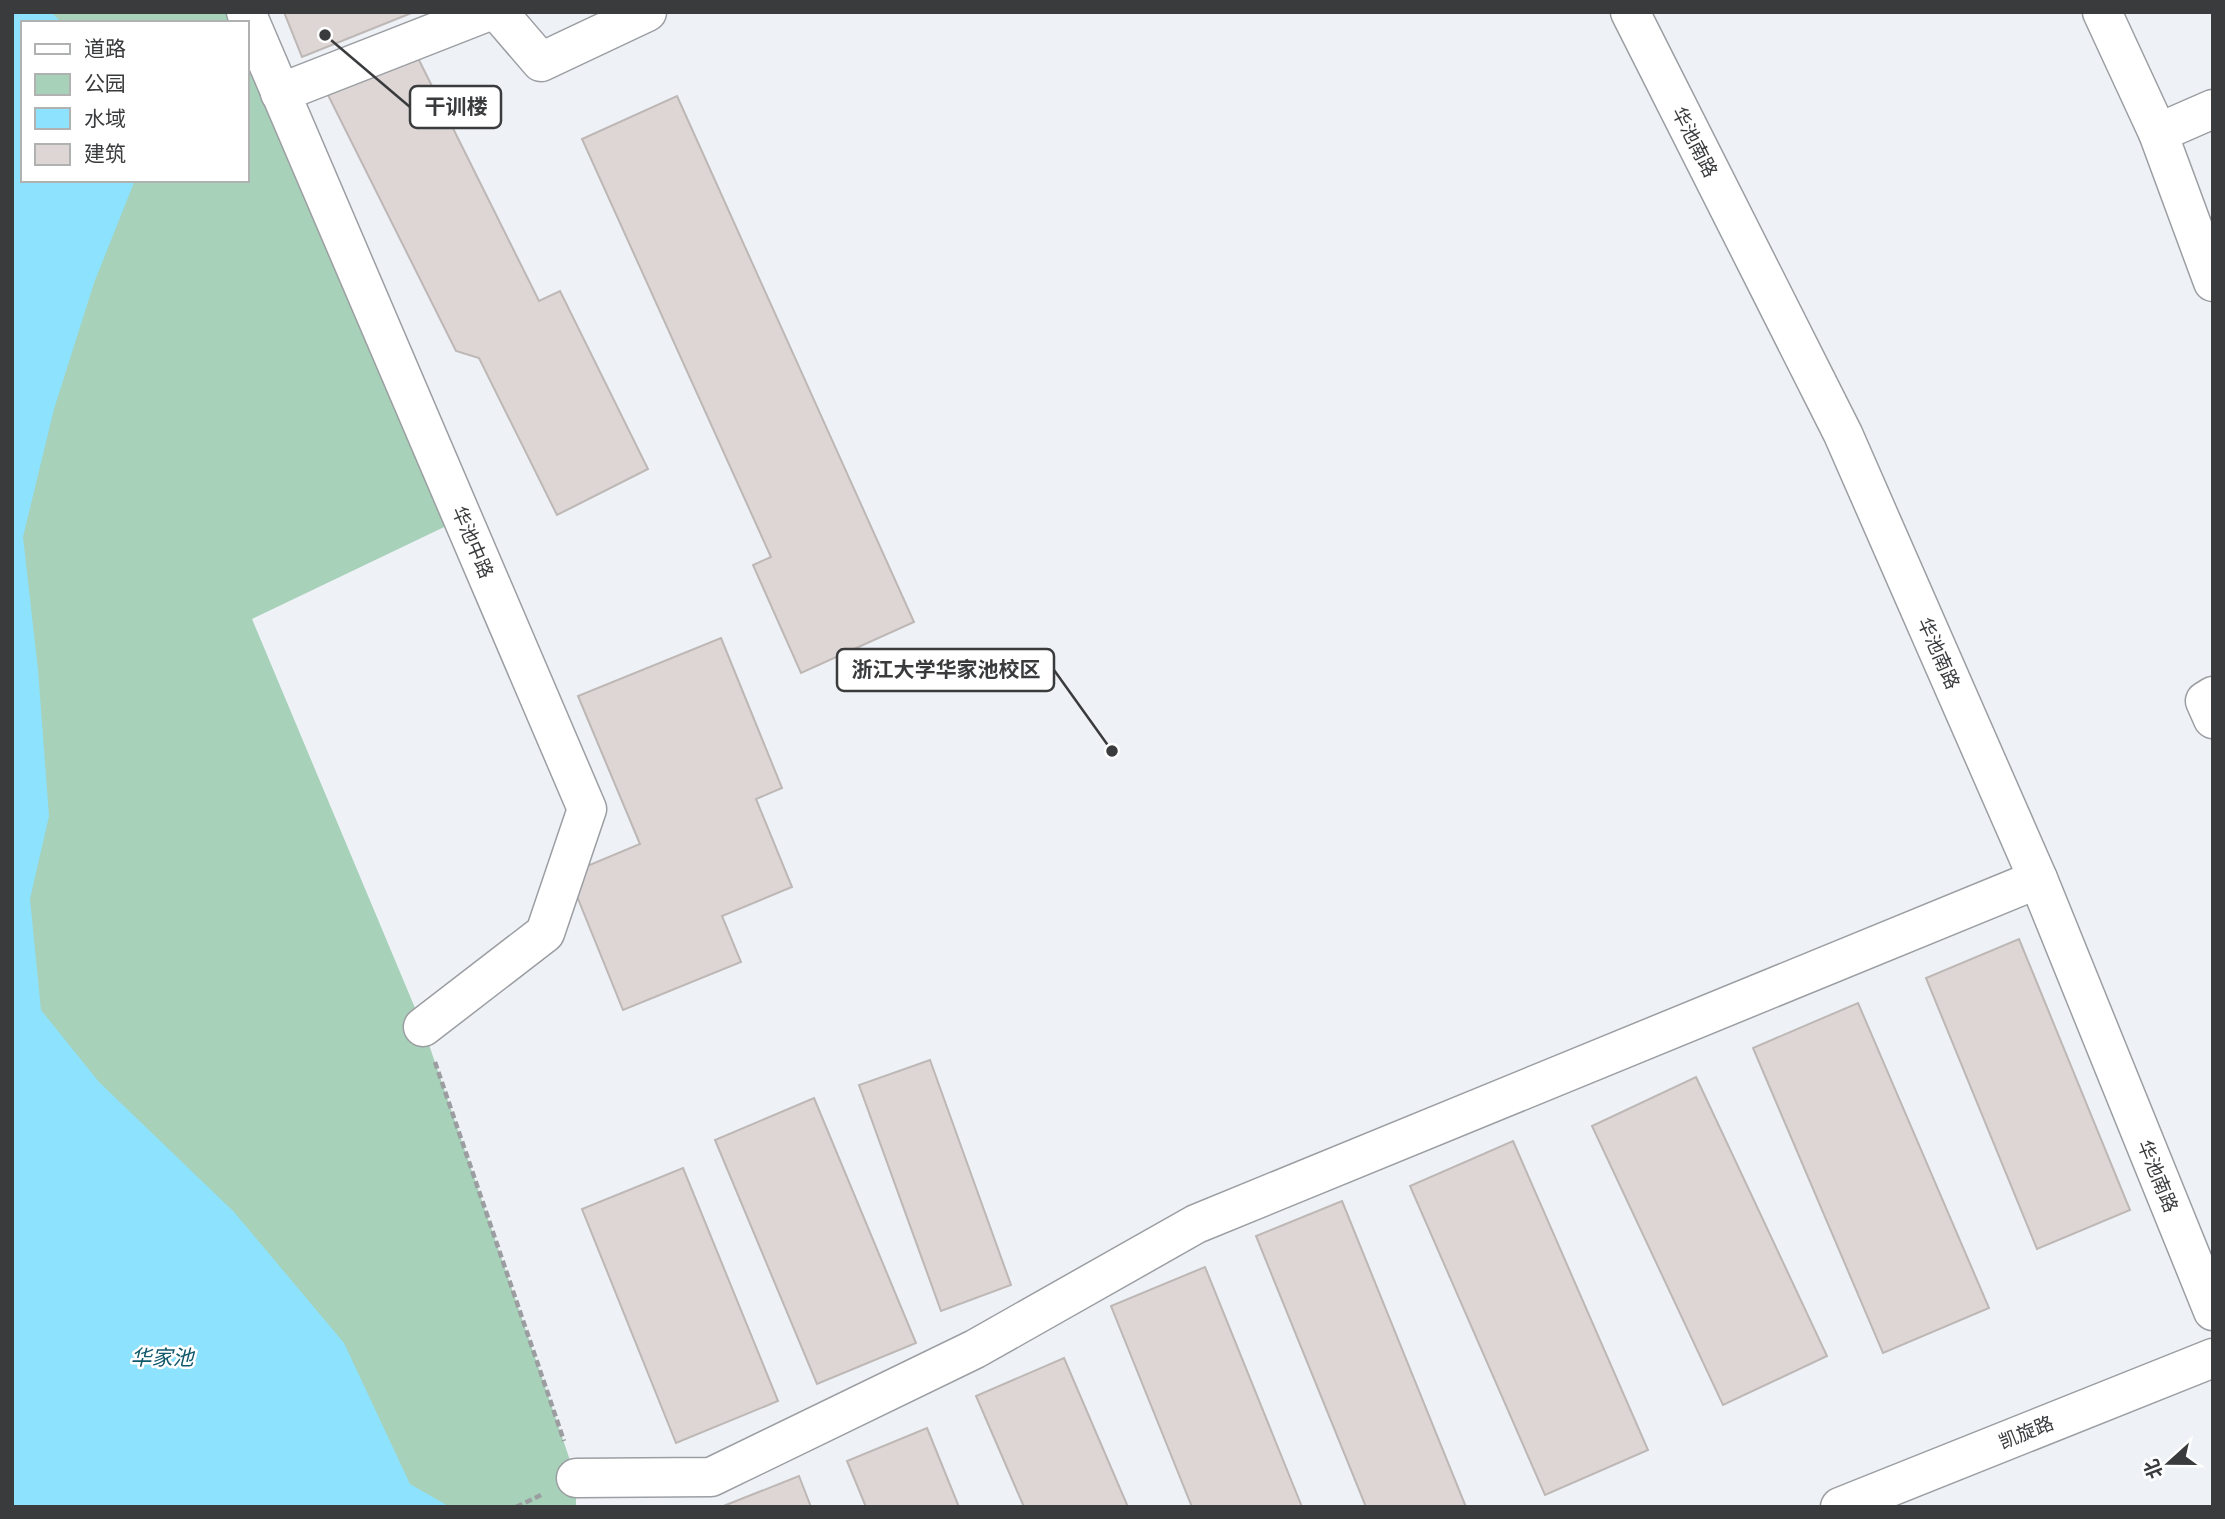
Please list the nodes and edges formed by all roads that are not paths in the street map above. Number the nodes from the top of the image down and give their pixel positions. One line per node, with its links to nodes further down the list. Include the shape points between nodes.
1 (246, 12): 7 (street, 华池中路)
2 (487, 12): 7 (street)
3 (498, 12): 4 (street, via 541,62)
4 (647, 12)
5 (1630, 12): 13 (street, 华池南路, via 1843,434)
6 (2102, 12): 9 (street)
7 (280, 93): 14 (street, 华池中路, via 587,809 545,933)
8 (2213, 109): 9 (street)
9 (2158, 133): 10 (street)
10 (2213, 282)
11 (2213, 696): 12 (street, via 2204,701)
12 (2213, 719)
13 (2038, 880): 15 (street, 华池南路); 17 (street, via 1196,1224 975,1349 710,1477)
14 (423, 1027)
15 (2213, 1311)
16 (2213, 1358): 18 (street, 凯旋路)
17 (576, 1478)
18 (1840, 1507)

